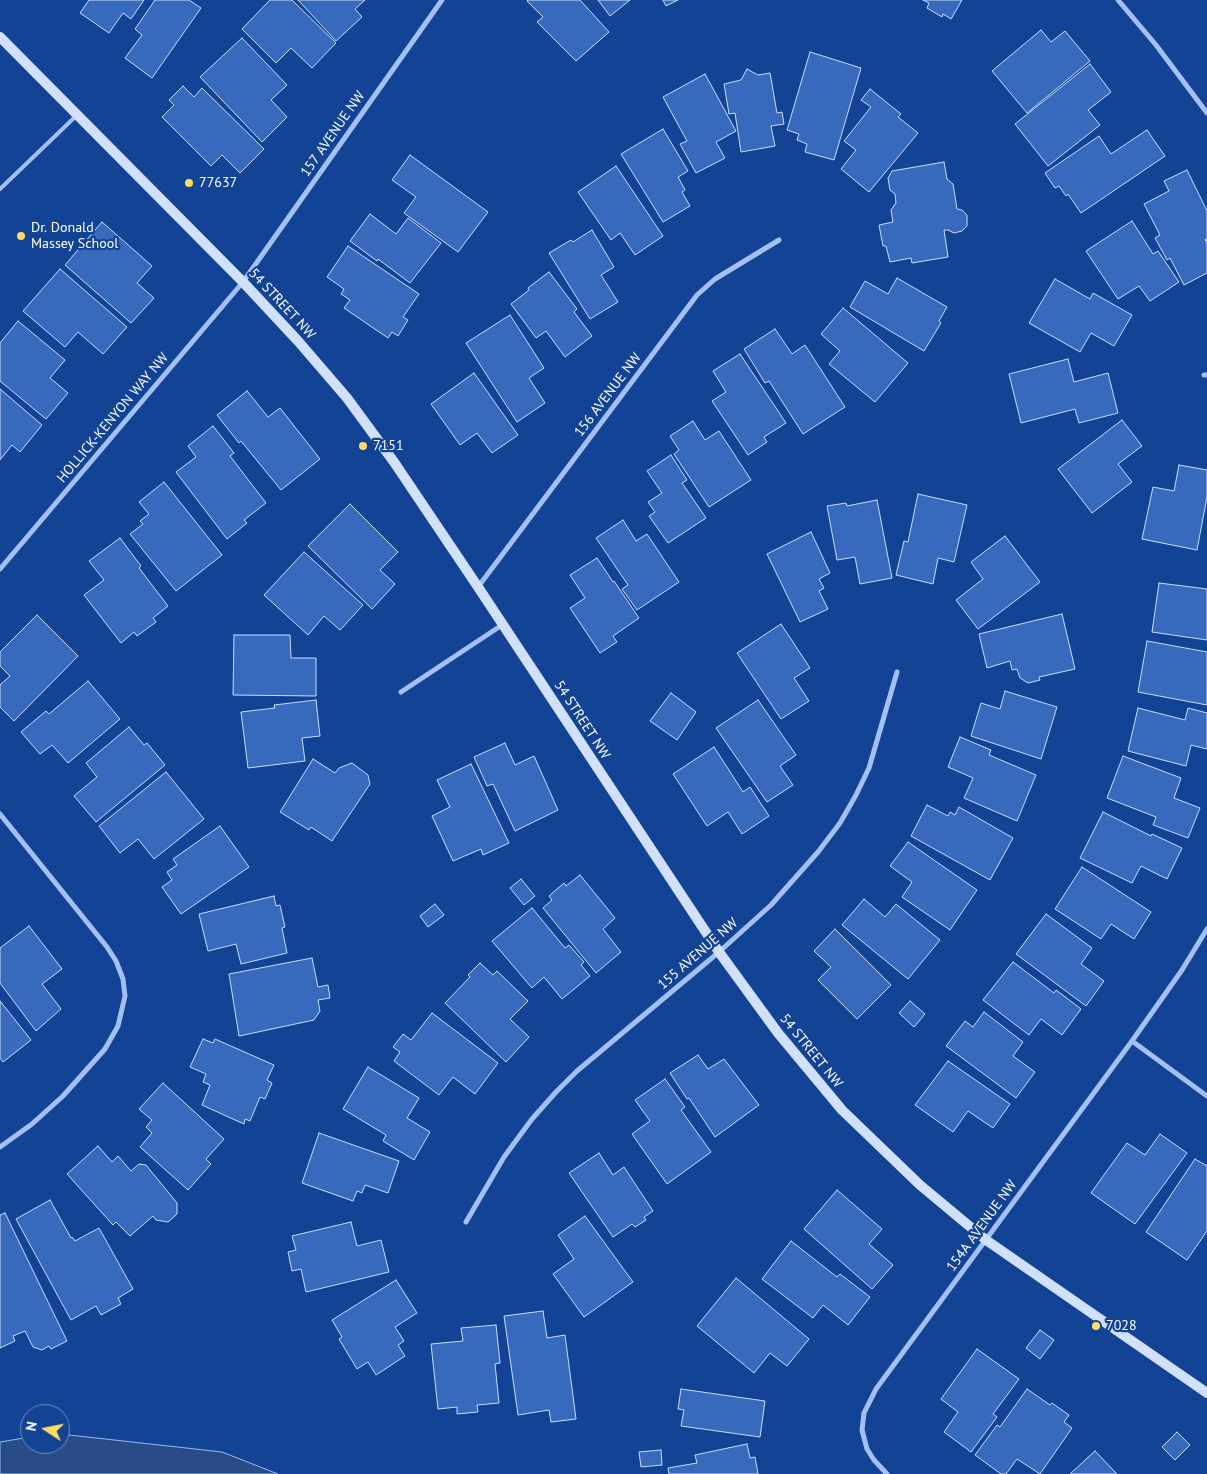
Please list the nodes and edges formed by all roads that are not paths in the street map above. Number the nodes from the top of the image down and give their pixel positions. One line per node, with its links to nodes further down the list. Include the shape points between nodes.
1 (442, 0): 8 (street, 157 AVENUE NW)
2 (1118, 0): 4 (street)
3 (0, 37): 5 (street, 54 STREET NW)
4 (1207, 113)
5 (78, 114): 6 (lane); 8 (street, 54 STREET NW)
6 (0, 189)
7 (779, 240): 10 (street, 156 AVENUE NW, via 727,270 697,295)
8 (243, 282): 9 (street, HOLLICK-KENYON WAY NW); 10 (street, 54 STREET NW, via 347,398)
9 (0, 569)
10 (478, 587): 11 (street, 54 STREET NW)
11 (502, 625): 13 (street); 16 (street, 54 STREET NW)
12 (898, 672): 16 (street, 155 AVENUE NW, via 869,768 840,823 771,905)
13 (401, 692)
14 (0, 814): 19 (street, via 107,947 124,979 125,996 118,1026 105,1049 63,1096)
15 (1207, 929): 17 (street, 154A AVENUE NW)
16 (719, 952): 20 (street, 155 AVENUE NW, via 556,1092 504,1157); 21 (street, 54 STREET NW, via 778,1033 842,1110 920,1185)
17 (1132, 1041): 18 (street); 21 (street, 154A AVENUE NW)
18 (1207, 1096)
19 (0, 1147)
20 (466, 1222)
21 (986, 1240): 22 (street, 54 STREET NW); 23 (street, 154A AVENUE NW, via 876,1389 864,1413 862,1430 867,1449)
22 (1207, 1393)
23 (887, 1474)

